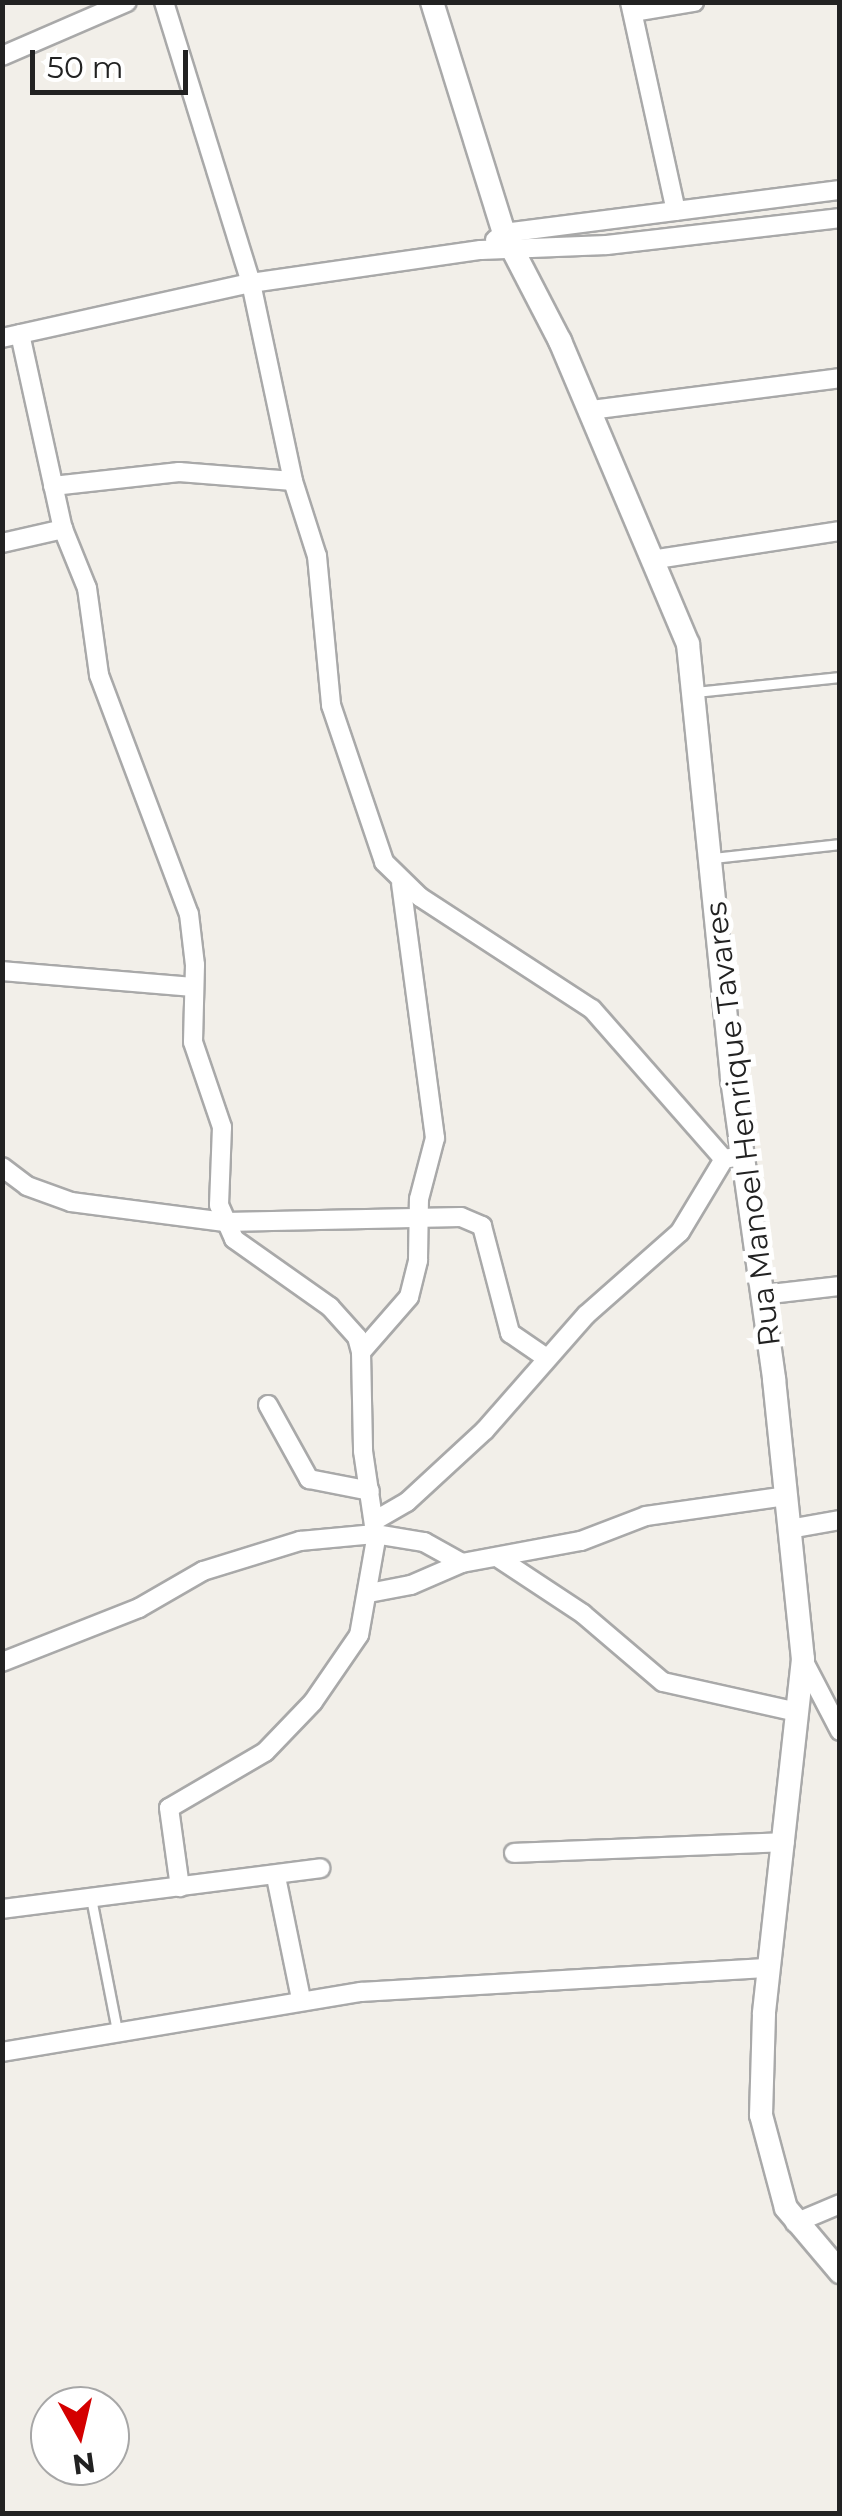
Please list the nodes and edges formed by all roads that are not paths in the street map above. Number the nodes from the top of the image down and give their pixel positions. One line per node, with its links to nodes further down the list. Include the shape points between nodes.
1 (127, 2): 6 (street)
2 (164, 2): 11 (street)
3 (432, 2): 10 (street, Rua Manoel Henrique Tavares)
4 (694, 2): 5 (street)
5 (632, 7): 8 (street)
6 (2, 56)
7 (840, 190): 8 (street)
8 (676, 211): 10 (street)
9 (840, 218): 10 (street)
10 (509, 243): 11 (street); 14 (street, Rua Manoel Henrique Tavares)
11 (251, 284): 12 (street); 15 (street)
12 (12, 336): 16 (street)
13 (840, 378): 14 (street)
14 (591, 410): 20 (street, Rua Manoel Henrique Tavares)
15 (292, 481): 16 (street, via 179,472); 25 (street, via 312,536 327,612 330,704 384,862)
16 (53, 486): 17 (street)
17 (63, 529): 19 (street); 27 (street, via 87,588 112,720 184,892 195,949)
18 (840, 531): 20 (street)
19 (2, 543)
20 (657, 559): 22 (street, Rua Manoel Henrique Tavares, via 688,644)
21 (840, 677): 22 (lane)
22 (696, 692): 24 (street, Rua Manoel Henrique Tavares)
23 (840, 844): 24 (lane)
24 (712, 858): 28 (street, Rua Manoel Henrique Tavares)
25 (400, 883): 28 (street, via 592,1009); 30 (street, via 435,1138)
26 (2, 971): 27 (street)
27 (193, 987): 31 (street, via 192,1042 222,1127 218,1189)
28 (735, 1158): 33 (street, Rua Manoel Henrique Tavares); 35 (street, via 680,1232)
29 (2, 1167): 31 (street, via 27,1186 72,1202)
30 (418, 1215): 31 (street); 34 (street, via 409,1297); 35 (street, via 461,1217 482,1226 510,1333)
31 (224, 1222): 34 (street, via 246,1248 330,1307)
32 (840, 1286): 33 (street)
33 (762, 1294): 38 (street, Rua Manoel Henrique Tavares)
34 (360, 1352): 37 (street)
35 (545, 1357): 40 (street, via 460,1455)
36 (268, 1405): 37 (street, via 309,1479)
37 (370, 1491): 40 (street)
38 (786, 1496): 41 (street, Rua Manoel Henrique Tavares); 42 (street, via 676,1509 581,1541)
39 (840, 1520): 41 (street)
40 (375, 1528): 43 (street, via 424,1542); 44 (street); 46 (street, via 265,1548)
41 (789, 1529): 45 (street, Rua Manoel Henrique Tavares)
42 (498, 1556): 43 (street); 47 (street, via 583,1614 663,1682)
43 (462, 1563): 44 (street, via 411,1585)
44 (370, 1593): 53 (street, via 359,1634 293,1724 265,1752 168,1808)
45 (802, 1658): 47 (street, Rua Manoel Henrique Tavares); 48 (street)
46 (2, 1662)
47 (798, 1712): 49 (street, Rua Manoel Henrique Tavares)
48 (840, 1731)
49 (785, 1842): 50 (street); 56 (street, Rua Manoel Henrique Tavares)
50 (514, 1852)
51 (320, 1868): 52 (street)
52 (276, 1876): 53 (street); 57 (street)
53 (180, 1887): 54 (street)
54 (91, 1898): 55 (street); 58 (lane)
55 (2, 1909)
56 (769, 1968): 57 (street); 61 (street, Rua Manoel Henrique Tavares, via 761,2115 778,2186)
57 (302, 1999): 58 (street)
58 (116, 2030): 59 (street)
59 (2, 2052)
60 (840, 2204): 61 (street)
61 (795, 2223): 62 (street, Rua Manoel Henrique Tavares)
62 (840, 2272)

